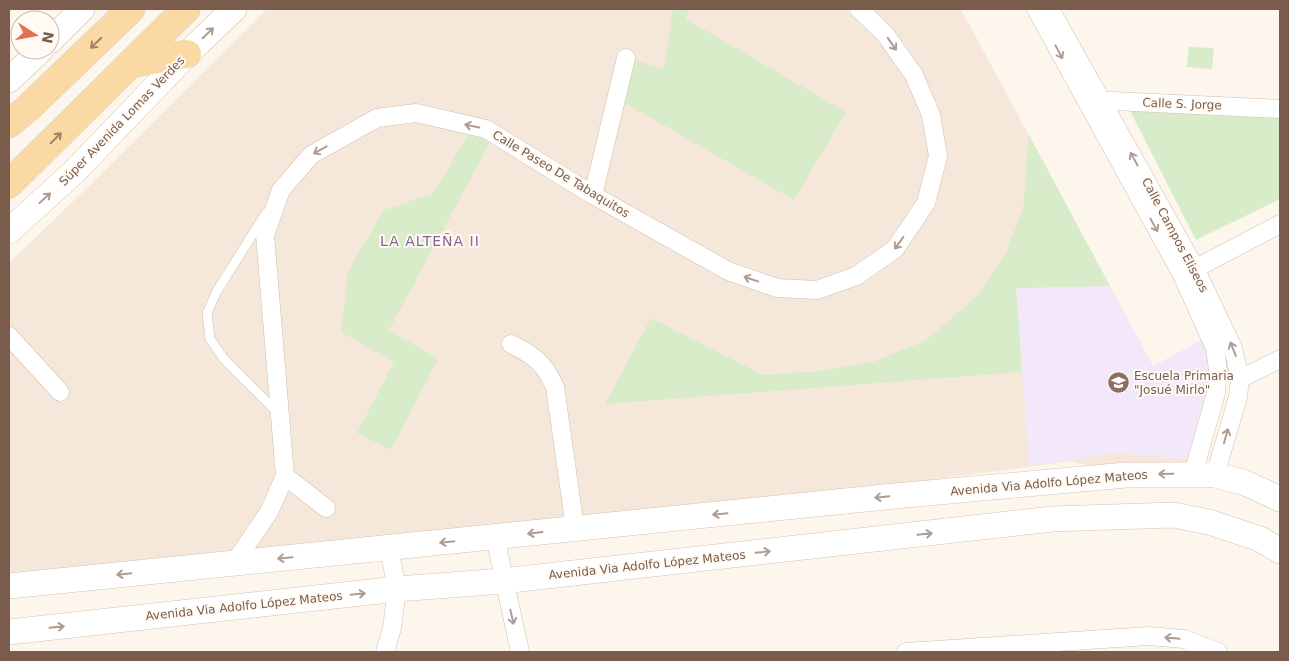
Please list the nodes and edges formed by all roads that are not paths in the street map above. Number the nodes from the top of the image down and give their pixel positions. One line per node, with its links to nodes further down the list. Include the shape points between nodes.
1 (82, 9): 8 (main road)
2 (131, 9): 17 (main road, one-way to 17)
3 (186, 9): 12 (main road)
4 (234, 9): 9 (main road, Súper Avenida Lomas Verdes, one-way to 4)
5 (859, 9): 20 (street, Calle Paseo De Tabaquitos, one-way to 20, via 885,34 914,75 931,115 937,148 938,156 926,203 895,249 856,276 817,290 777,288 728,271)
6 (1036, 9): 14 (street, Calle Campos Eliseos, one-way to 14)
7 (1050, 9): 15 (street, Calle Campos Eliseos)
8 (60, 31)
9 (187, 54): 12 (main road); 22 (main road, Súper Avenida Lomas Verdes, one-way to 9, via 75,170)
10 (626, 58): 20 (street)
11 (30, 60): 13 (main road)
12 (130, 64): 18 (main road, one-way to 12)
13 (9, 80)
14 (1084, 99): 15 (street, Calle S. Jorge); 23 (street, Calle Campos Eliseos, one-way to 23)
15 (1102, 101): 16 (street, Calle S. Jorge); 23 (street, Calle Campos Eliseos, one-way to 15)
16 (1280, 109)
17 (9, 124)
18 (9, 184)
19 (281, 190): 20 (street, Calle Paseo De Tabaquitos, one-way to 19, via 486,129 416,113 377,118 311,155); 29 (street, Calle Paseo De Tabaquitos, via 265,234); 29 (lane, via 217,291 207,313 210,339 224,359)
20 (593, 195)
21 (1280, 224): 23 (street)
22 (9, 231)
23 (1189, 272): 27 (street, Calle Campos Eliseos, one-way to 23, via 1233,348); 30 (street, Calle Campos Eliseos, via 1215,348 1218,370)
24 (9, 336): 28 (street)
25 (511, 344): 34 (street, via 533,355 547,369 555,387)
26 (1280, 359): 27 (street)
27 (1240, 378): 30 (street, Calle Campos Eliseos, one-way to 27, via 1238,397)
28 (60, 392)
29 (280, 414): 31 (street, Calle Paseo De Tabaquitos)
30 (1204, 475): 32 (main road, Avenida Via Adolfo López Mateos, via 1243,482); 34 (main road, Avenida Via Adolfo López Mateos, one-way to 34, via 1126,475 1061,480)
31 (285, 476): 33 (street); 38 (street, Calle Paseo De Tabaquitos, via 269,512)
32 (1280, 499)
33 (326, 508)
34 (575, 528): 35 (main road, Avenida Via Adolfo López Mateos, one-way to 35)
35 (496, 537): 36 (main road, Avenida Via Adolfo López Mateos, one-way to 36); 39 (street)
36 (389, 548): 38 (main road, Avenida Via Adolfo López Mateos, one-way to 38); 41 (street)
37 (1280, 551): 39 (main road, Avenida Via Adolfo López Mateos, one-way to 37, via 1043,520 1116,516 1173,515 1209,522 1260,539)
38 (235, 562): 40 (main road, Avenida Via Adolfo López Mateos, one-way to 40)
39 (503, 581): 41 (main road, Avenida Via Adolfo López Mateos); 45 (street, one-way to 45)
40 (9, 586)
41 (397, 589): 42 (main road, Avenida Via Adolfo López Mateos, one-way to 41); 44 (street)
42 (9, 632)
43 (948, 651): 46 (street); 47 (street, one-way to 43, via 1184,639 1150,636)
44 (385, 652)
45 (520, 652)
46 (906, 652)
47 (1218, 652)

